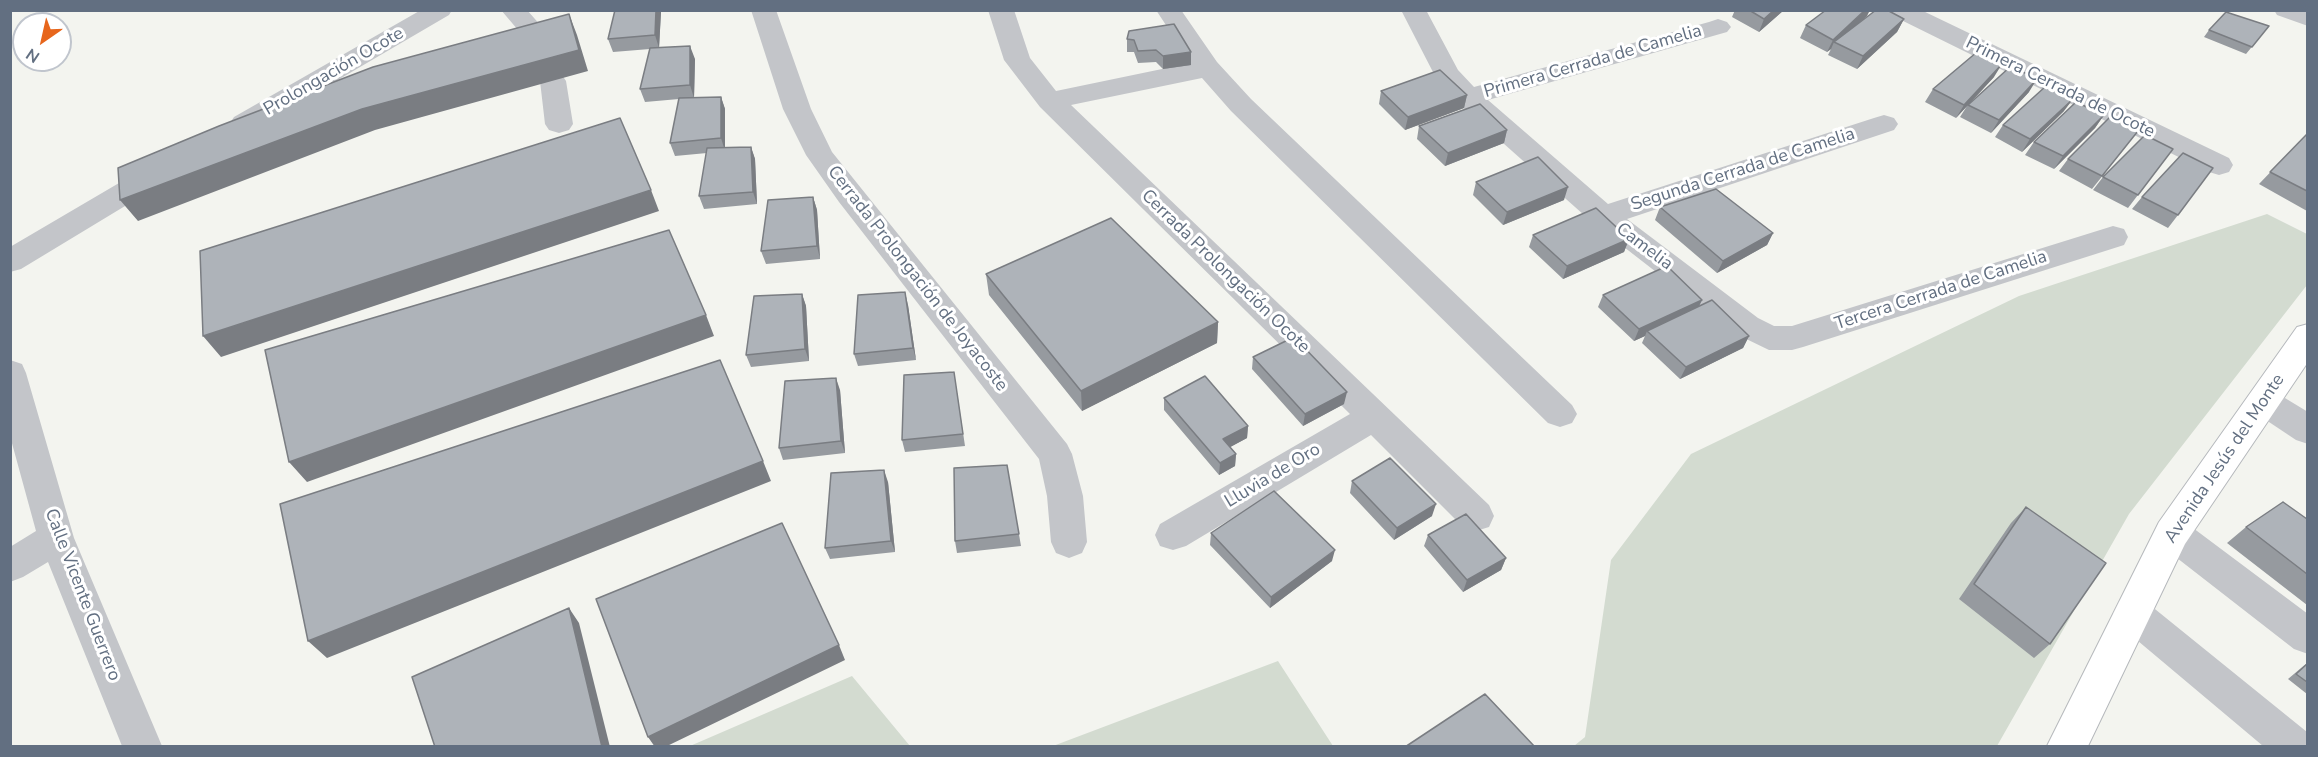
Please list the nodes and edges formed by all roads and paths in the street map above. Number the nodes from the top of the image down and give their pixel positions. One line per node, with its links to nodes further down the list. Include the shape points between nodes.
1 (440, 10): 18 (street, Prolongación Ocote)
2 (513, 10): 11 (street)
3 (763, 10): 35 (street, Cerrada Prolongación de Joyacoste, via 797,109 820,155 1055,454 1065,496)
4 (1001, 10): 15 (street, Cerrada Prolongación Ocote, via 1017,60)
5 (1168, 10): 12 (street)
6 (1413, 10): 14 (street, Camelia, via 1447,74)
7 (1900, 10): 20 (street, Primera Cerrada de Ocote)
8 (2286, 10): 9 (street)
9 (2307, 18)
10 (1718, 27): 14 (street, Primera Cerrada de Camelia)
11 (544, 44)
12 (1208, 68): 15 (street); 28 (street, via 1241,105)
13 (554, 81): 16 (street)
14 (1468, 97): 21 (street, Camelia)
15 (1050, 101): 29 (street, Cerrada Prolongación Ocote)
16 (559, 124)
17 (1884, 124): 21 (street, Segunda Cerrada de Camelia)
18 (218, 139)
19 (176, 162): 23 (street)
20 (2219, 165)
21 (1603, 216): 25 (street, Camelia, via 1747,326)
22 (2113, 237): 25 (street, Tercera Cerrada de Camelia, via 1791,338)
23 (10, 261)
24 (2307, 336): 27 (main road, Avenida Jesús del Monte)
25 (1769, 338)
26 (10, 373): 34 (street, Calle Vicente Guerrero)
27 (2263, 401): 30 (street); 32 (main road, Avenida Jesús del Monte)
28 (1560, 414)
29 (1374, 416): 31 (street, Cerrada Prolongación Ocote); 33 (street, Lluvia de Oro)
30 (2307, 430)
31 (1476, 516)
32 (2172, 533): 37 (main road, Avenida Jesús del Monte); 38 (street)
33 (1173, 536)
34 (56, 538): 36 (street); 39 (street, Calle Vicente Guerrero)
35 (1069, 542)
36 (10, 566)
37 (2132, 613): 40 (main road, Avenida Jesús del Monte); 41 (street)
38 (2307, 637)
39 (142, 747)
40 (2067, 747)
41 (2293, 747)

